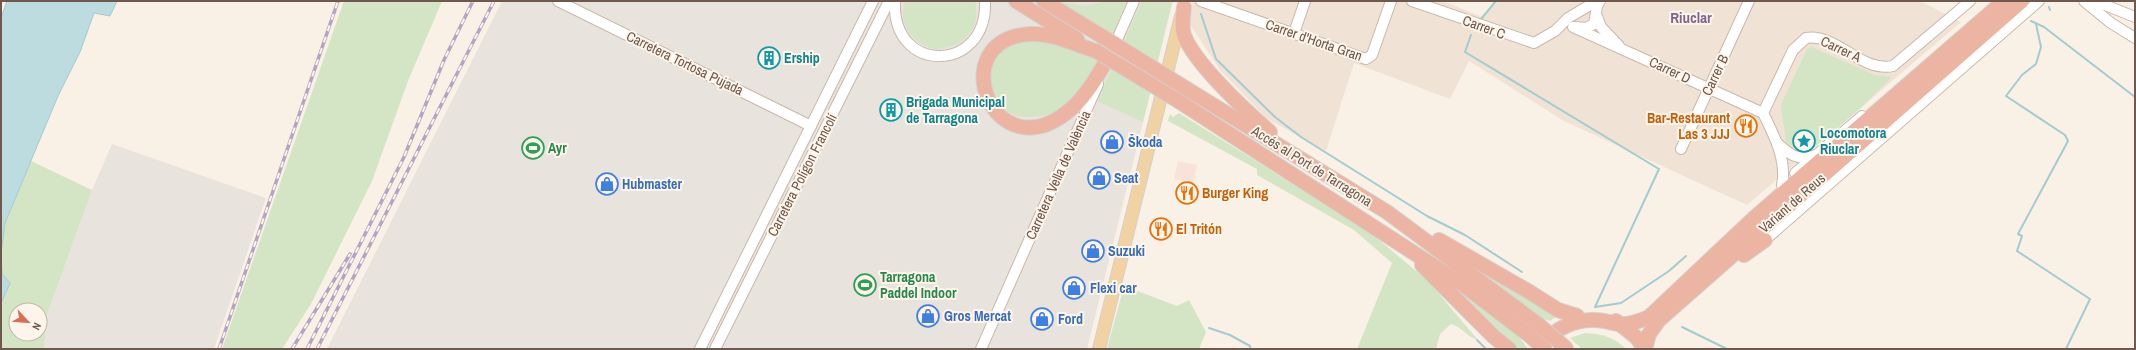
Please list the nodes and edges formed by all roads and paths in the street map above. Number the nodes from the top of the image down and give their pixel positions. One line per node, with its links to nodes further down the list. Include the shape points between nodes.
1 (558, 1): 36 (street, Carretera Tortosa Pujada)
2 (873, 1): 36 (street, Carretera Polígon Francolí)
3 (889, 1): 53 (street, Carretera Polígon Francolí)
4 (895, 1): 5 (street, via 894,13 906,43 923,53 944,57 966,49 975,39 985,14)
5 (984, 1)
6 (1016, 1): 31 (highway, Accés al Port de Tarragona)
7 (1044, 1): 40 (highway, Accés al Port de Tarragona, bridge)
8 (1134, 1): 32 (street, Carretera Vella de València)
9 (1200, 1): 27 (street, Carrer d'Horta Gran)
10 (1305, 1): 27 (street)
11 (1391, 1): 27 (street, Carrer d'Horta Gran, via 1370,58 1366,59)
12 (1412, 1): 26 (street, Carrer C, via 1529,43 1538,42)
13 (1599, 1): 22 (street, Carrer C); 23 (street, Carrer C)
14 (1749, 1): 34 (street, Carrer B)
15 (1970, 1): 35 (street, Carrer A, via 1893,66 1878,67 1820,38 1806,38 1793,50)
16 (2004, 1): 28 (highway, Variant de Reus)
17 (2022, 1): 46 (highway, Variant de Reus)
18 (2039, 1): 44 (street)
19 (2084, 1): 29 (street)
20 (2096, 1): 24 (street)
21 (1184, 4): 40 (highway, via 1182,25 1189,46 1222,86 1257,121); 55 (main road)
22 (1578, 12): 23 (street); 26 (street, Carrer C)
23 (1596, 14): 25 (street, Carrer C, via 1591,26); 30 (street, Carrer D, via 1601,27)
24 (2135, 17)
25 (1573, 27): 26 (street, Carrer C); 30 (street, Carrer D)
26 (1555, 31)
27 (1294, 33)
28 (1967, 34): 33 (highway, via 1962,32); 43 (highway, Variant de Reus)
29 (2135, 38)
30 (1621, 47): 34 (street, Carrer D)
31 (1096, 51): 32 (highway, via 1043,35 1010,38 991,54 985,66 984,91 988,102 1003,119 1013,124 1034,127 1049,123 1064,115 1080,100); 45 (highway, Accés al Port de Tarragona, bridge)
32 (1112, 52): 54 (street, Carretera Vella de València)
33 (1927, 60): 39 (street)
34 (1708, 88): 35 (street, Carrer D); 38 (street, Carrer B)
35 (1763, 113): 37 (street)
36 (811, 126): 52 (street, Carretera Polígon Francolí)
37 (1777, 143): 39 (street, via 1790,155 1798,158); 41 (street, via 1784,174)
38 (1681, 149)
39 (1817, 154): 41 (street)
40 (1331, 178): 42 (highway, Accés al Port de Tarragona)
41 (1782, 185): 43 (street)
42 (1411, 228): 49 (highway, via 1430,235 1558,310); 51 (highway, Accés al Port de Tarragona)
43 (1733, 235): 48 (highway, Variant de Reus)
44 (1765, 240): 46 (highway, via 1733,263)
45 (1401, 244): 47 (highway); 51 (highway, Accés al Port de Tarragona, via 1462,284)
46 (1724, 262): 48 (highway, Variant de Reus)
47 (1452, 295): 56 (highway); 57 (highway)
48 (1666, 308): 50 (highway, via 1639,322); 61 (highway, Variant de Reus, via 1654,326); 62 (highway)
49 (1576, 316): 50 (highway, via 1600,315); 51 (highway)
50 (1617, 321): 58 (highway, via 1593,320 1573,323 1561,328); 61 (highway, via 1636,337)
51 (1534, 337): 59 (highway, bridge); 60 (highway, Accés al Port de Tarragona, bridge)
52 (700, 349)
53 (714, 349)
54 (981, 349)
55 (1099, 349)
56 (1500, 349)
57 (1509, 349)
58 (1542, 349)
59 (1545, 349)
60 (1567, 349)
61 (1645, 349)
62 (1651, 349)

